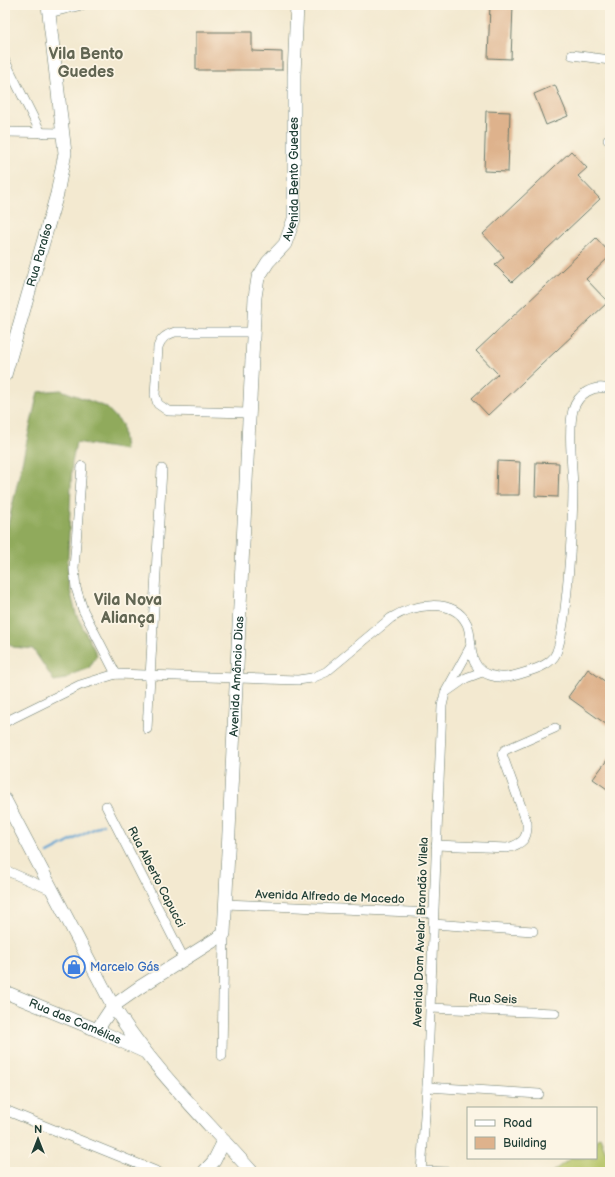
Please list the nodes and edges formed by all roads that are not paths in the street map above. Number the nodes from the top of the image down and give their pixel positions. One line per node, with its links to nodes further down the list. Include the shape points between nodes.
1 (82, 5): 4 (street)
2 (296, 5): 8 (street, Avenida Bento Guedes)
3 (305, 5): 8 (street, Avenida Bento Guedes, via 302,59)
4 (48, 9): 11 (street, Rua Paraíso)
5 (572, 55): 6 (street)
6 (610, 60)
7 (5, 61): 10 (street)
8 (294, 75): 12 (street, Avenida Bento Guedes, via 294,219 286,244 268,262 258,278)
9 (5, 132): 10 (street)
10 (41, 133): 11 (street)
11 (63, 133): 14 (street, Rua Paraíso, via 65,152 62,174)
12 (255, 297): 13 (street, Avenida Amâncio Dias)
13 (253, 332): 16 (street, Avenida Amâncio Dias); 16 (street, via 175,332 167,335 160,340 158,347 155,395 158,404 168,411)
14 (5, 376)
15 (610, 389): 20 (street, via 596,387 588,390 580,396 573,411 573,510 563,628 558,650 544,666 515,676 495,677)
16 (249, 413): 23 (street, Avenida Amâncio Dias)
17 (82, 466): 21 (street, via 74,568 76,588 83,610)
18 (162, 469): 22 (street)
19 (471, 646): 20 (street, via 475,664); 23 (street, via 467,624 456,612 440,606 419,606 402,611 391,618 333,667 312,678); 24 (street, Avenida Dom Avelar Brandão Vilela)
20 (482, 672): 24 (street, via 466,678)
21 (116, 674): 22 (street); 25 (street, via 80,685)
22 (151, 675): 23 (street); 27 (street)
23 (236, 678): 33 (street, Avenida Amâncio Dias)
24 (445, 693): 30 (street, Avenida Dom Avelar Brandão Vilela, via 440,722)
25 (5, 722)
26 (555, 728): 30 (street, via 505,750 502,754 527,823 528,832 525,839 518,845 507,848)
27 (147, 729)
28 (5, 800): 32 (street)
29 (106, 806): 38 (street, Rua Alberto Capucci)
30 (436, 845): 34 (street, Avenida Dom Avelar Brandão Vilela)
31 (5, 870): 32 (street)
32 (51, 890): 40 (street)
33 (225, 904): 34 (street, Avenida Alfredo de Macedo); 37 (street, Avenida Amâncio Dias)
34 (433, 913): 35 (street, Avenida Dom Avelar Brandão Vilela)
35 (433, 924): 36 (street); 41 (street, Avenida Dom Avelar Brandão Vilela)
36 (533, 931)
37 (224, 934): 38 (street); 45 (street, Avenida Amâncio Dias)
38 (184, 960): 40 (street)
39 (5, 992): 43 (street, Rua das Camélias)
40 (113, 1006): 43 (street); 44 (street)
41 (430, 1008): 42 (street, Rua Seis); 46 (street, Avenida Dom Avelar Brandão Vilela)
42 (555, 1013)
43 (97, 1030): 44 (street, Rua das Camélias)
44 (144, 1052): 49 (street)
45 (222, 1056)
46 (427, 1087): 47 (street); 50 (street, Avenida Dom Avelar Brandão Vilela)
47 (540, 1094)
48 (5, 1110): 51 (street)
49 (224, 1141): 52 (street, via 214,1161); 53 (street)
50 (421, 1171): 54 (street)
51 (158, 1172)
52 (204, 1172)
53 (252, 1172)
54 (450, 1172)

